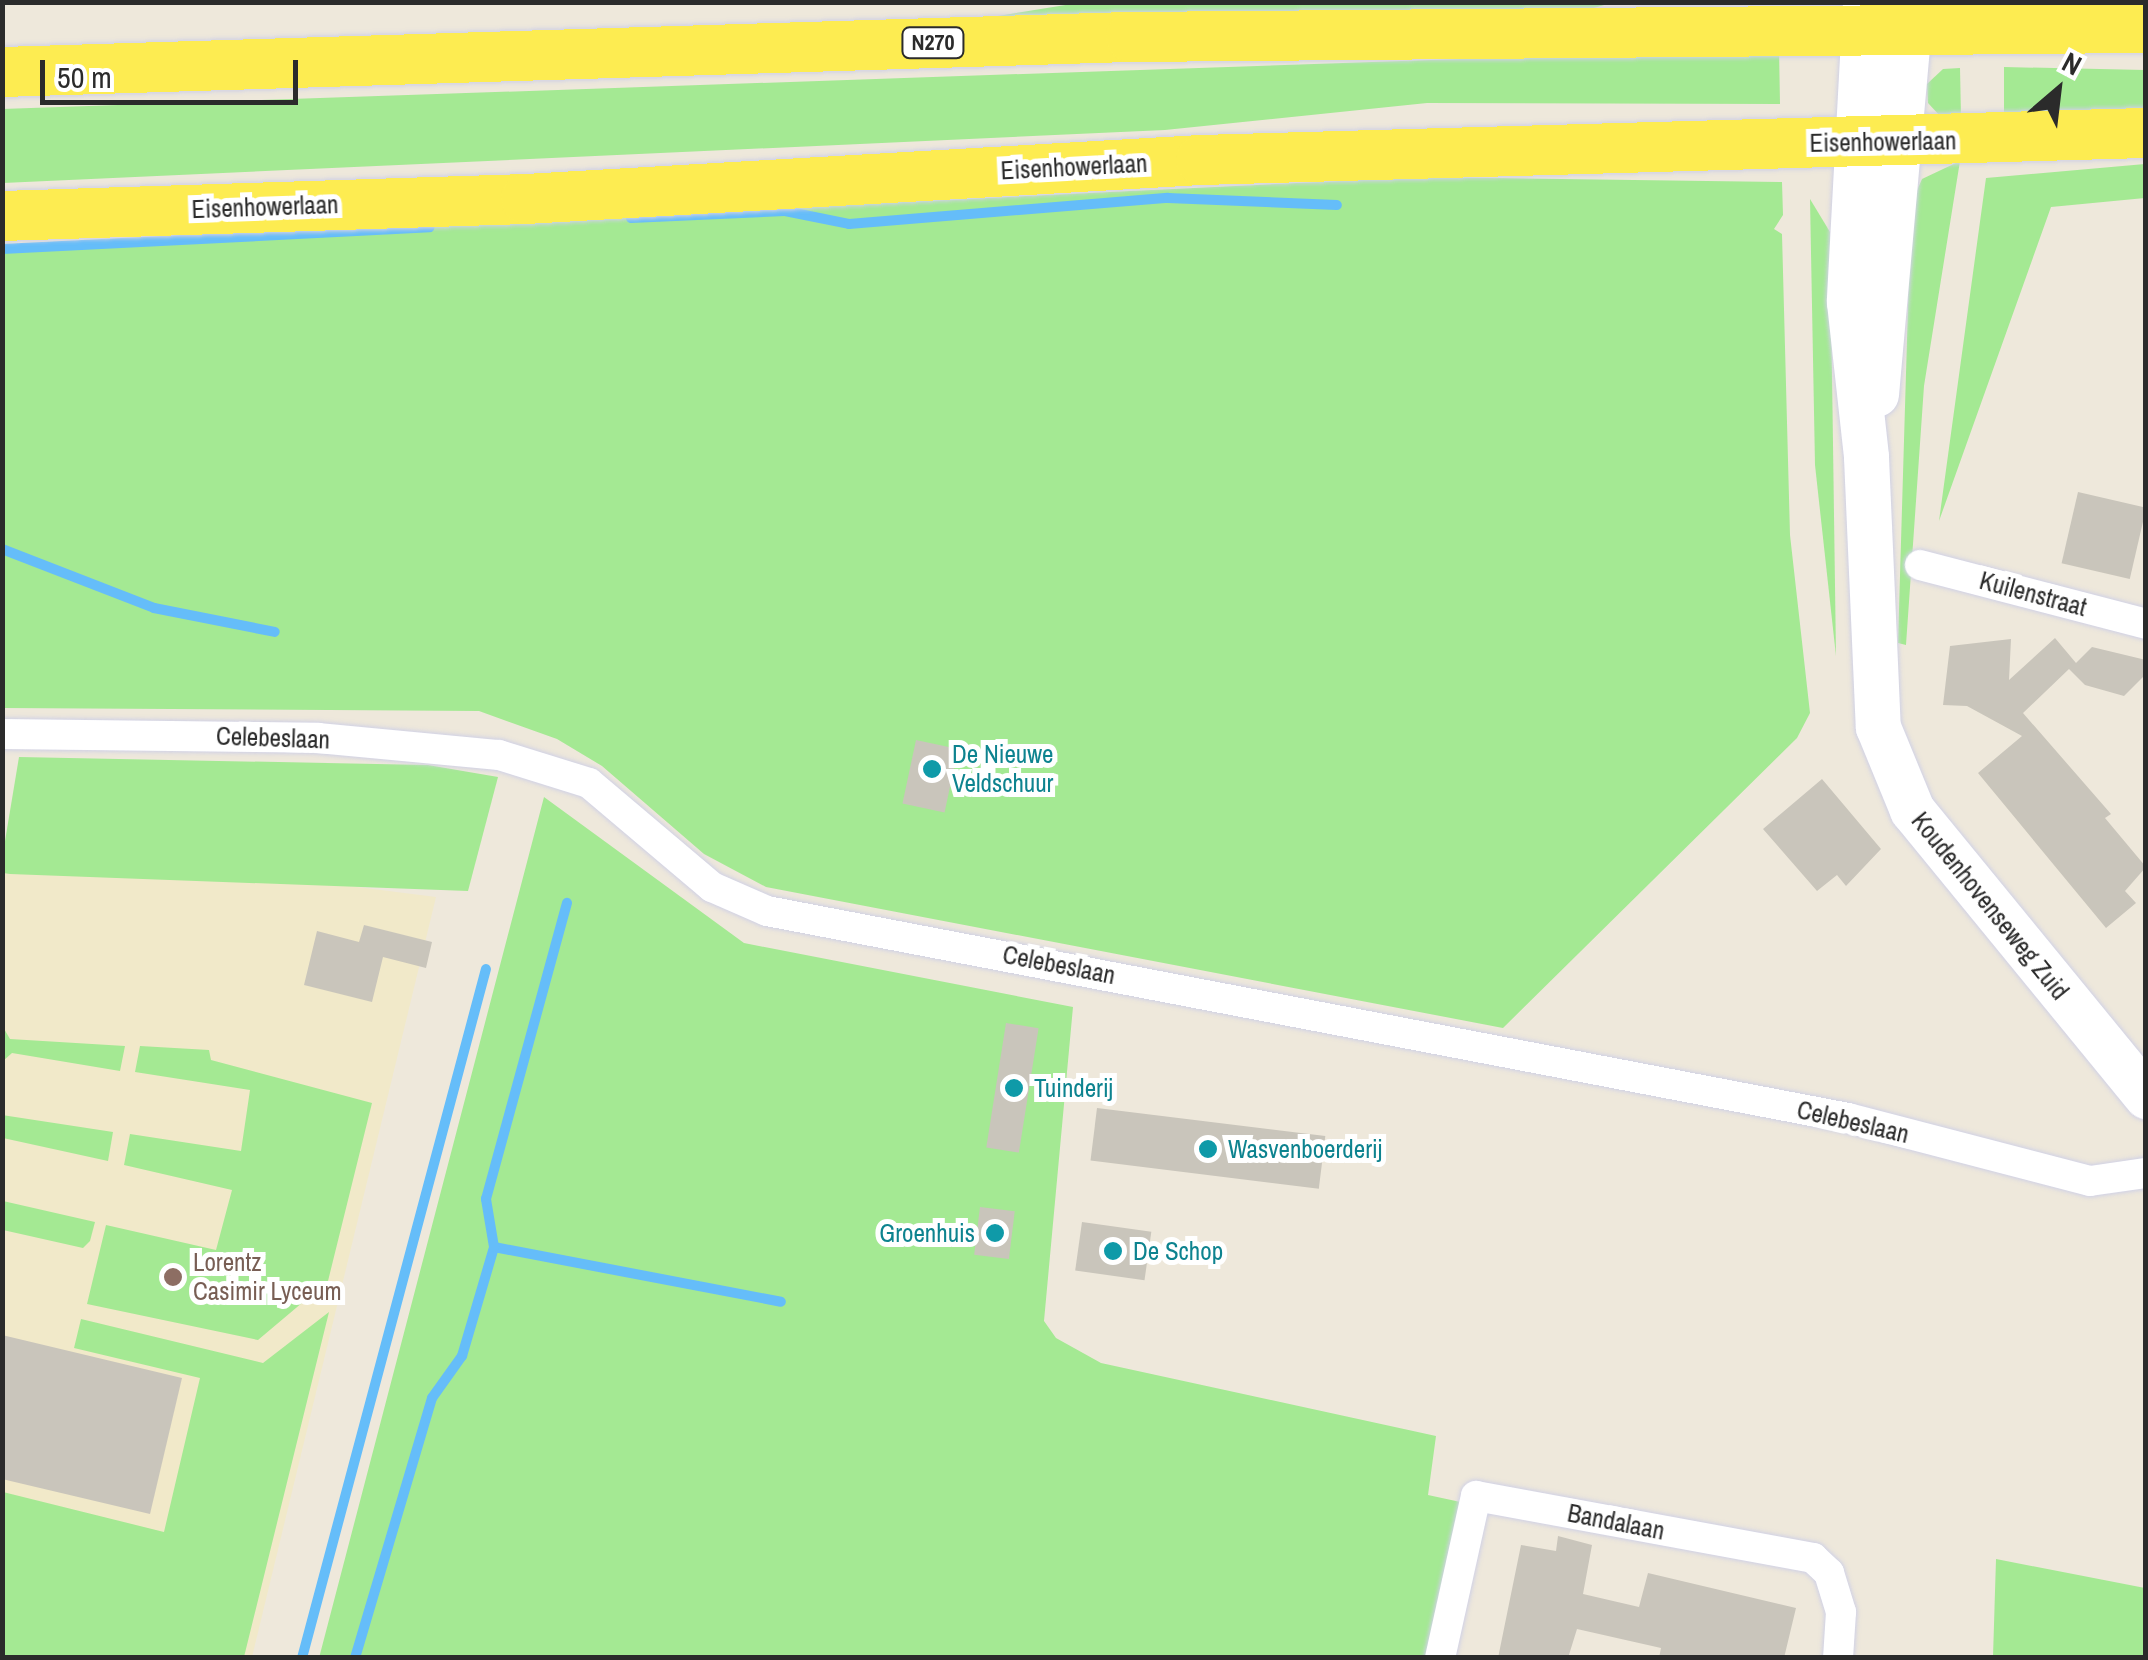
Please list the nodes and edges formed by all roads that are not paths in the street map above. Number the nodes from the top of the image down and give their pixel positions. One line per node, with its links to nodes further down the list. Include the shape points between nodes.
1 (1887, 17): 2 (main road, N270); 3 (main road, N270); 5 (main road, Koudenhovenseweg Zuid)
2 (2146, 28)
3 (2, 72)
4 (2146, 133): 5 (main road, Eisenhowerlaan)
5 (1876, 142): 6 (main road, Eisenhowerlaan, via 1200,160 526,199); 10 (main road, Koudenhovenseweg Zuid, via 1888,310 1866,457 1876,718 1912,810)
6 (2, 216)
7 (1920, 565): 8 (street, Kuilenstraat)
8 (2146, 624)
9 (2, 734): 11 (street, Celebeslaan, via 318,738 499,755 588,783 712,887 766,911 1810,1111 2090,1181)
10 (2146, 1096)
11 (2146, 1173)
12 (1440, 1658): 13 (street, Bandalaan, via 1476,1496 1813,1558 1829,1573 1841,1612)
13 (1838, 1658)

